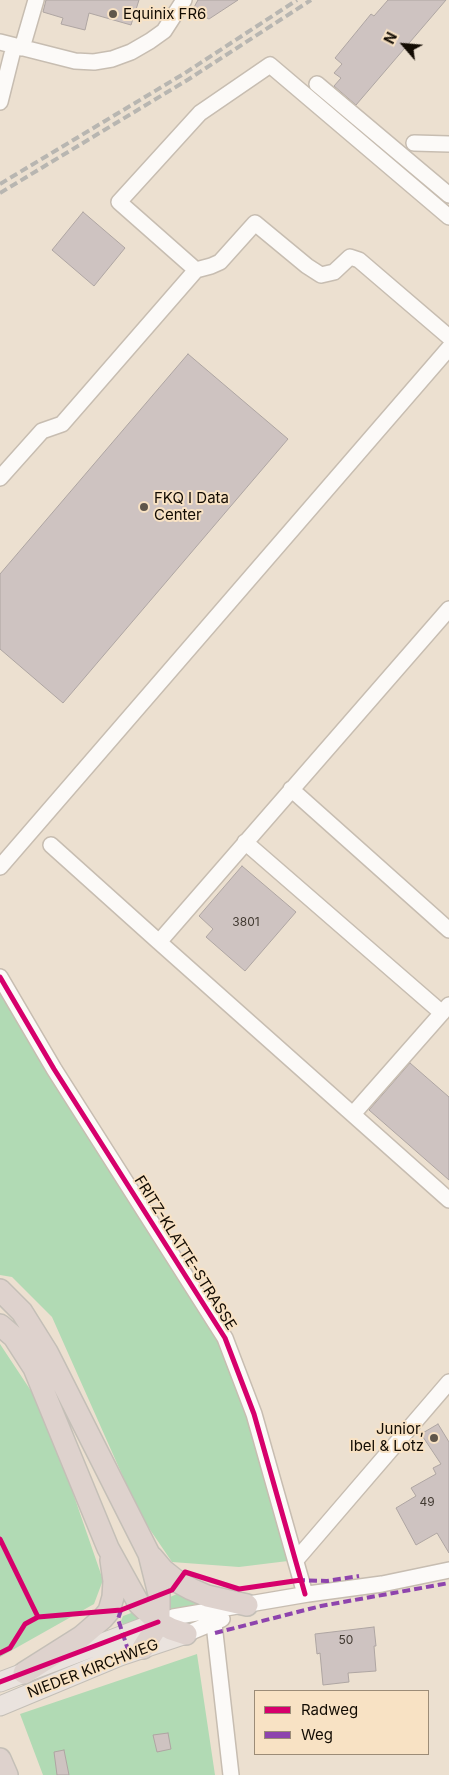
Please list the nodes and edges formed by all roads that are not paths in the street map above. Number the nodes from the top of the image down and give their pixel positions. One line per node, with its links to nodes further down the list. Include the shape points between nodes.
1 (36, 0): 3 (street)
2 (184, 0): 3 (street, via 164,31 150,42 112,60 75,61)
3 (12, 45): 5 (street)
4 (317, 84): 8 (street)
5 (0, 102)
6 (414, 143): 7 (street)
7 (449, 144)
8 (449, 195)
9 (449, 218): 10 (street, via 270,65 200,113 119,202)
10 (196, 270): 11 (street, via 220,262 255,223 321,275 334,272 350,257 359,260); 13 (street, via 62,424 42,431)
11 (449, 337)
12 (449, 348): 18 (street)
13 (0, 478)
14 (449, 608): 15 (street)
15 (291, 789): 16 (street); 19 (street)
16 (245, 842): 20 (street); 22 (street)
17 (51, 845): 20 (street)
18 (0, 867)
19 (449, 930)
20 (159, 942): 23 (street)
21 (0, 977): 30 (street, FRITZ-KLATTE-STRASSE, via 54,1069 224,1338 254,1414)
22 (445, 1009): 23 (street)
23 (353, 1114): 24 (street)
24 (449, 1200)
25 (0, 1290): 29 (highway, via 22,1312 48,1352)
26 (0, 1324): 28 (highway, via 14,1337 34,1368)
27 (449, 1382): 30 (street)
28 (108, 1548): 34 (highway, via 139,1604); 38 (highway, via 114,1581 109,1611 81,1638)
29 (149, 1554): 33 (highway, via 184,1586 207,1596); 34 (highway, via 159,1594)
30 (296, 1560): 32 (street, FRITZ-KLATTE-STRASSE)
31 (449, 1570): 32 (street, via 382,1584)
32 (305, 1594): 33 (street)
33 (247, 1605): 34 (street); 35 (street)
34 (158, 1622): 36 (highway); 37 (highway); 38 (main road, NIEDER KIRCHWEG)
35 (214, 1624): 36 (street); 43 (street)
36 (186, 1634): 37 (main road, NIEDER KIRCHWEG)
37 (143, 1648): 40 (main road, NIEDER KIRCHWEG)
38 (24, 1673): 39 (main road, NIEDER KIRCHWEG)
39 (0, 1682)
40 (0, 1706)
41 (0, 1759): 42 (highway)
42 (7, 1775)
43 (231, 1775)

